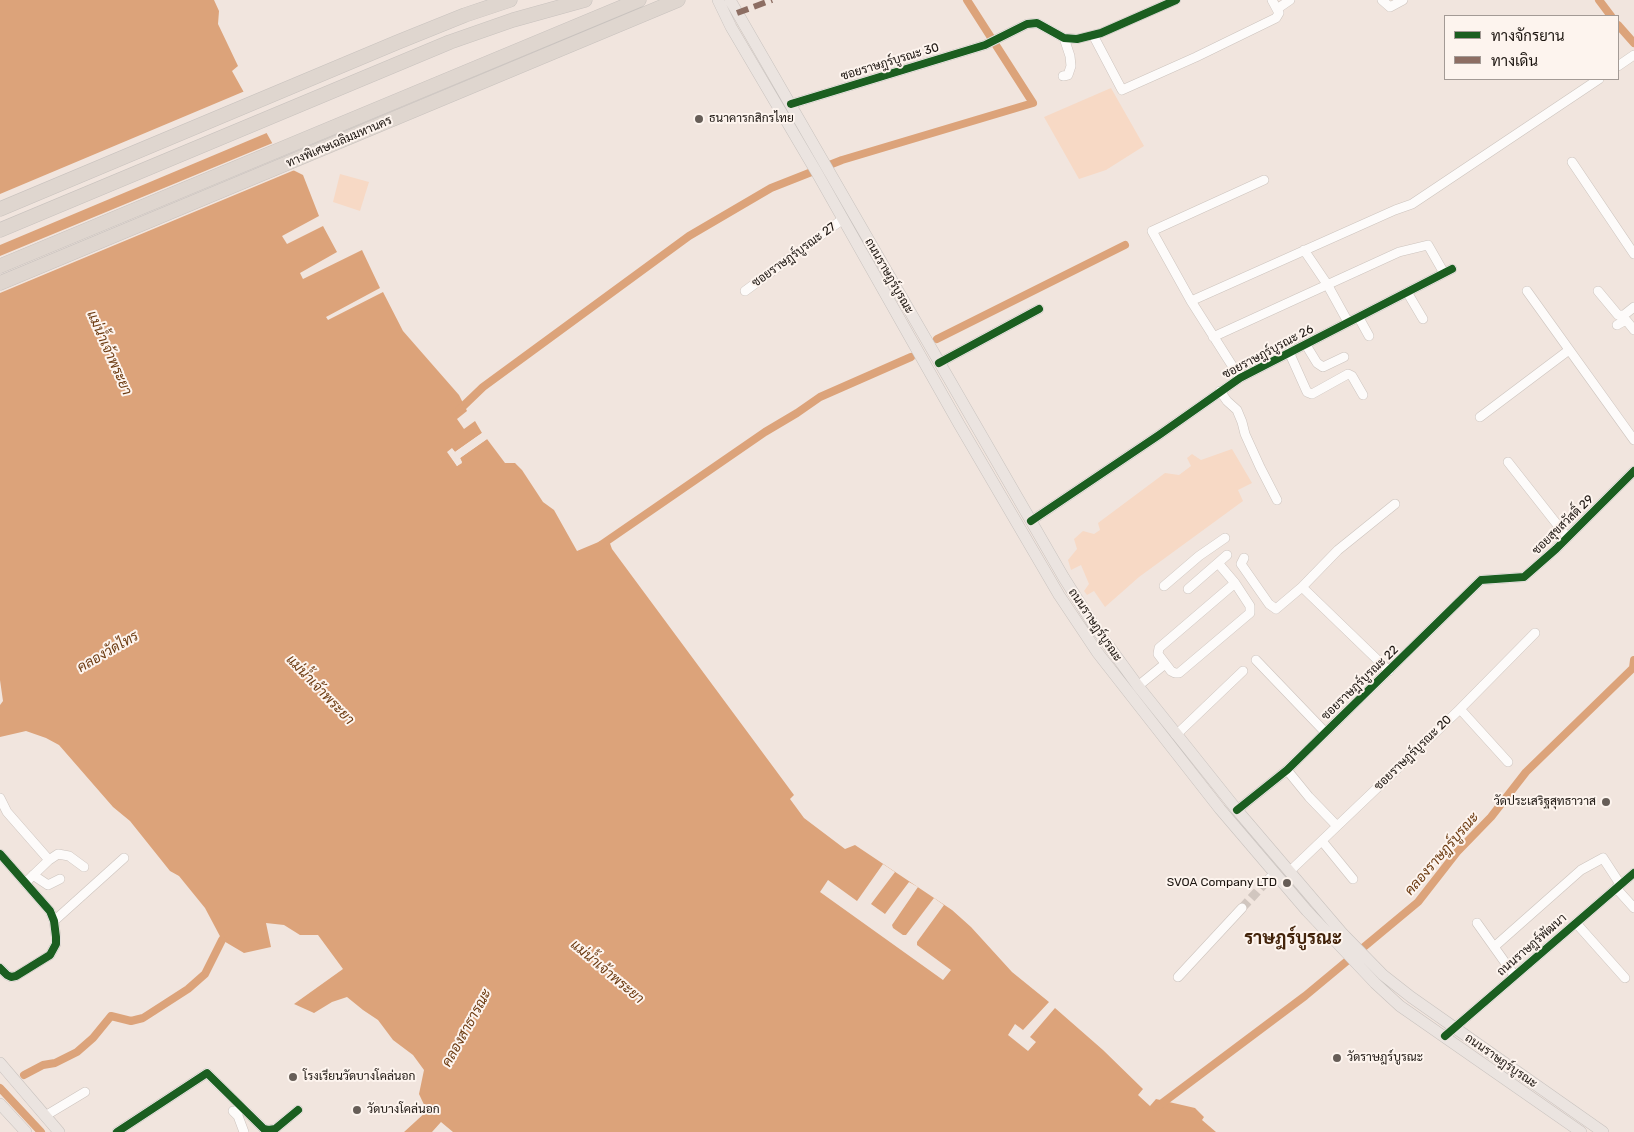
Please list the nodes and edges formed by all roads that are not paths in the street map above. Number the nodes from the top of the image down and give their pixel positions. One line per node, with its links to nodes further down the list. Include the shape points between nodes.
1 (510, 0): 23 (highway, via 398,42)
2 (585, 0): 25 (highway, via 450,42)
3 (640, 0): 28 (highway, ทางพิเศษเฉลิมมหานคร)
4 (678, 0): 29 (highway, ทางพิเศษเฉลิมมหานคร)
5 (718, 0): 21 (main road, ถนนราษฎร์บูรณะ, via 731,27)
6 (730, 0): 19 (main road, ถนนราษฎร์บูรณะ)
7 (1176, 0): 13 (street)
8 (1272, 0): 12 (street)
9 (1290, 0): 12 (street)
10 (1382, 0): 11 (street, via 1390,7)
11 (1403, 0)
12 (1278, 9): 13 (street, via 1276,18 1122,90)
13 (1094, 35): 14 (street)
14 (1064, 38): 17 (street, via 1071,66 1068,75); 19 (street, ซอยราษฎร์บูรณะ 30, via 1037,23 1032,24 985,45)
15 (1634, 55): 16 (street)
16 (1619, 65)
17 (1063, 76)
18 (1598, 80): 26 (street, via 1412,204)
19 (791, 104): 21 (main road, ถนนราษฎร์บูรณะ)
20 (1572, 162): 27 (street)
21 (820, 167): 24 (main road, ถนนราษฎร์บูรณะ); 49 (main road, ถนนราษฎร์บูรณะ)
22 (1264, 180): 35 (street, via 1152,232)
23 (0, 209)
24 (843, 219): 31 (street, ซอยราษฎร์บูรณะ 27); 91 (main road, ถนนราษฎร์บูรณะ, via 1080,628 1173,751)
25 (0, 230)
26 (1304, 250): 30 (street); 35 (street)
27 (1634, 254)
28 (0, 266)
29 (0, 283)
30 (1327, 284): 34 (street, ซอยราษฎร์บูรณะ 26, via 1399,252 1425,245 1430,247 1448,271); 40 (street); 44 (street)
31 (745, 291)
32 (1527, 291): 46 (street)
33 (1598, 291): 36 (street, via 1618,315 1624,315)
34 (1408, 292): 38 (street, ซอยราษฎร์บูรณะ 26); 39 (street)
35 (1191, 301): 44 (street)
36 (1634, 307)
37 (1039, 309): 49 (street)
38 (1359, 318): 40 (street, ซอยราษฎร์บูรณะ 26); 43 (street)
39 (1423, 319)
40 (1348, 322): 45 (street, ซอยราษฎร์บูรณะ 26)
41 (1617, 325): 42 (street, via 1626,320)
42 (1634, 330)
43 (1369, 336)
44 (1213, 337): 50 (street)
45 (1306, 345): 47 (street, ซอยราษฎร์บูรณะ 26); 48 (street, via 1323,367)
46 (1569, 350): 53 (street); 54 (street)
47 (1289, 352): 50 (street, ซอยราษฎร์บูรณะ 26); 52 (street, via 1307,392 1312,394 1348,374)
48 (1344, 357)
49 (939, 363): 59 (main road, ถนนราษฎร์บูรณะ)
50 (1240, 378): 51 (street, ซอยราษฎร์บูรณะ 26)
51 (1220, 390): 57 (street, via 1238,414); 59 (street, ซอยราษฎร์บูรณะ 26)
52 (1362, 395)
53 (1480, 417)
54 (1634, 440)
55 (1508, 462): 60 (street)
56 (1634, 471): 60 (street, ซอยสุขสวัสดิ์ 29)
57 (1277, 500)
58 (1395, 504): 68 (street, via 1338,550)
59 (1030, 521): 75 (main road, ถนนราษฎร์บูรณะ, via 1095,628)
60 (1567, 537): 65 (street, ซอยสุขสวัสดิ์ 29, via 1524,577)
61 (1225, 538): 67 (street)
62 (1227, 555): 64 (street)
63 (1244, 558): 68 (street, via 1241,564 1274,609)
64 (1218, 563): 66 (street); 69 (street)
65 (1500, 578): 74 (street, ซอยราษฎร์บูรณะ 22, via 1481,580)
66 (1236, 584): 72 (street, via 1159,648 1158,654); 72 (street, via 1250,606 1250,612 1179,673 1171,671)
67 (1164, 586)
68 (1302, 587): 74 (street)
69 (1188, 589)
70 (1535, 633): 76 (street, ซอยราษฎร์บูรณะ 20)
71 (1256, 660): 77 (street)
72 (1165, 664): 75 (street)
73 (1244, 671): 78 (street)
74 (1389, 671): 77 (street, ซอยราษฎร์บูรณะ 22)
75 (1138, 686): 78 (main road, ถนนราษฎร์บูรณะ)
76 (1460, 709): 79 (street); 84 (street, ซอยราษฎร์บูรณะ 20)
77 (1325, 732): 80 (street, ซอยราษฎร์บูรณะ 22)
78 (1176, 735): 82 (main road, ถนนราษฎร์บูรณะ)
79 (1508, 762)
80 (1287, 770): 82 (street, ซอยราษฎร์บูรณะ 22); 84 (street)
81 (0, 798): 83 (street)
82 (1237, 810): 90 (main road, ถนนราษฎร์บูรณะ)
83 (4, 815): 88 (street)
84 (1337, 826): 85 (street, ซอยราษฎร์บูรณะ 20)
85 (1322, 841): 90 (street, ซอยราษฎร์บูรณะ 20); 95 (street)
86 (0, 854): 97 (street)
87 (124, 858): 101 (street)
88 (49, 860): 89 (street, via 63,854 76,859); 93 (street)
89 (84, 867)
90 (1290, 871): 104 (main road, ถนนราษฎร์บูรณะ)
91 (1275, 873): 96 (street); 104 (main road, ถนนราษฎร์บูรณะ)
92 (1634, 873): 98 (street, ถนนราษฎร์พัฒนา)
93 (33, 875): 94 (street, via 48,885); 97 (street)
94 (60, 879)
95 (1353, 879)
96 (1266, 882)
97 (25, 883): 101 (street, via 50,911)
98 (1618, 886): 100 (street); 103 (street, ถนนราษฎร์พัฒนา); 105 (street, via 1603,858 1582,870)
99 (1242, 908): 108 (street)
100 (1634, 908)
101 (54, 921): 106 (street, via 56,944 50,955 16,976 11,977)
102 (1477, 923): 105 (street)
103 (1576, 923): 107 (street, ถนนราษฎร์พัฒนา); 109 (street)
104 (1338, 937): 110 (main road, ถนนราษฎร์บูรณะ)
105 (1494, 947): 107 (street)
106 (0, 968)
107 (1514, 975): 111 (street, ถนนราษฎร์พัฒนา)
108 (1178, 977)
109 (1625, 978)
110 (1379, 979): 111 (main road, ถนนราษฎร์บูรณะ); 112 (main road, ถนนราษฎร์บูรณะ, via 1400,1006)
111 (1454, 1027): 112 (street, ถนนราษฎร์พัฒนา); 124 (main road, ถนนราษฎร์บูรณะ)
112 (1445, 1036): 123 (main road, ถนนราษฎร์บูรณะ)
113 (0, 1063): 118 (main road)
114 (85, 1092): 118 (street)
115 (0, 1104): 119 (main road)
116 (298, 1110): 121 (street, via 274,1129 264,1129 207,1073)
117 (233, 1111): 122 (street)
118 (45, 1116): 120 (main road)
119 (26, 1132)
120 (58, 1132)
121 (117, 1132)
122 (244, 1132)
123 (1581, 1132)
124 (1603, 1132)

